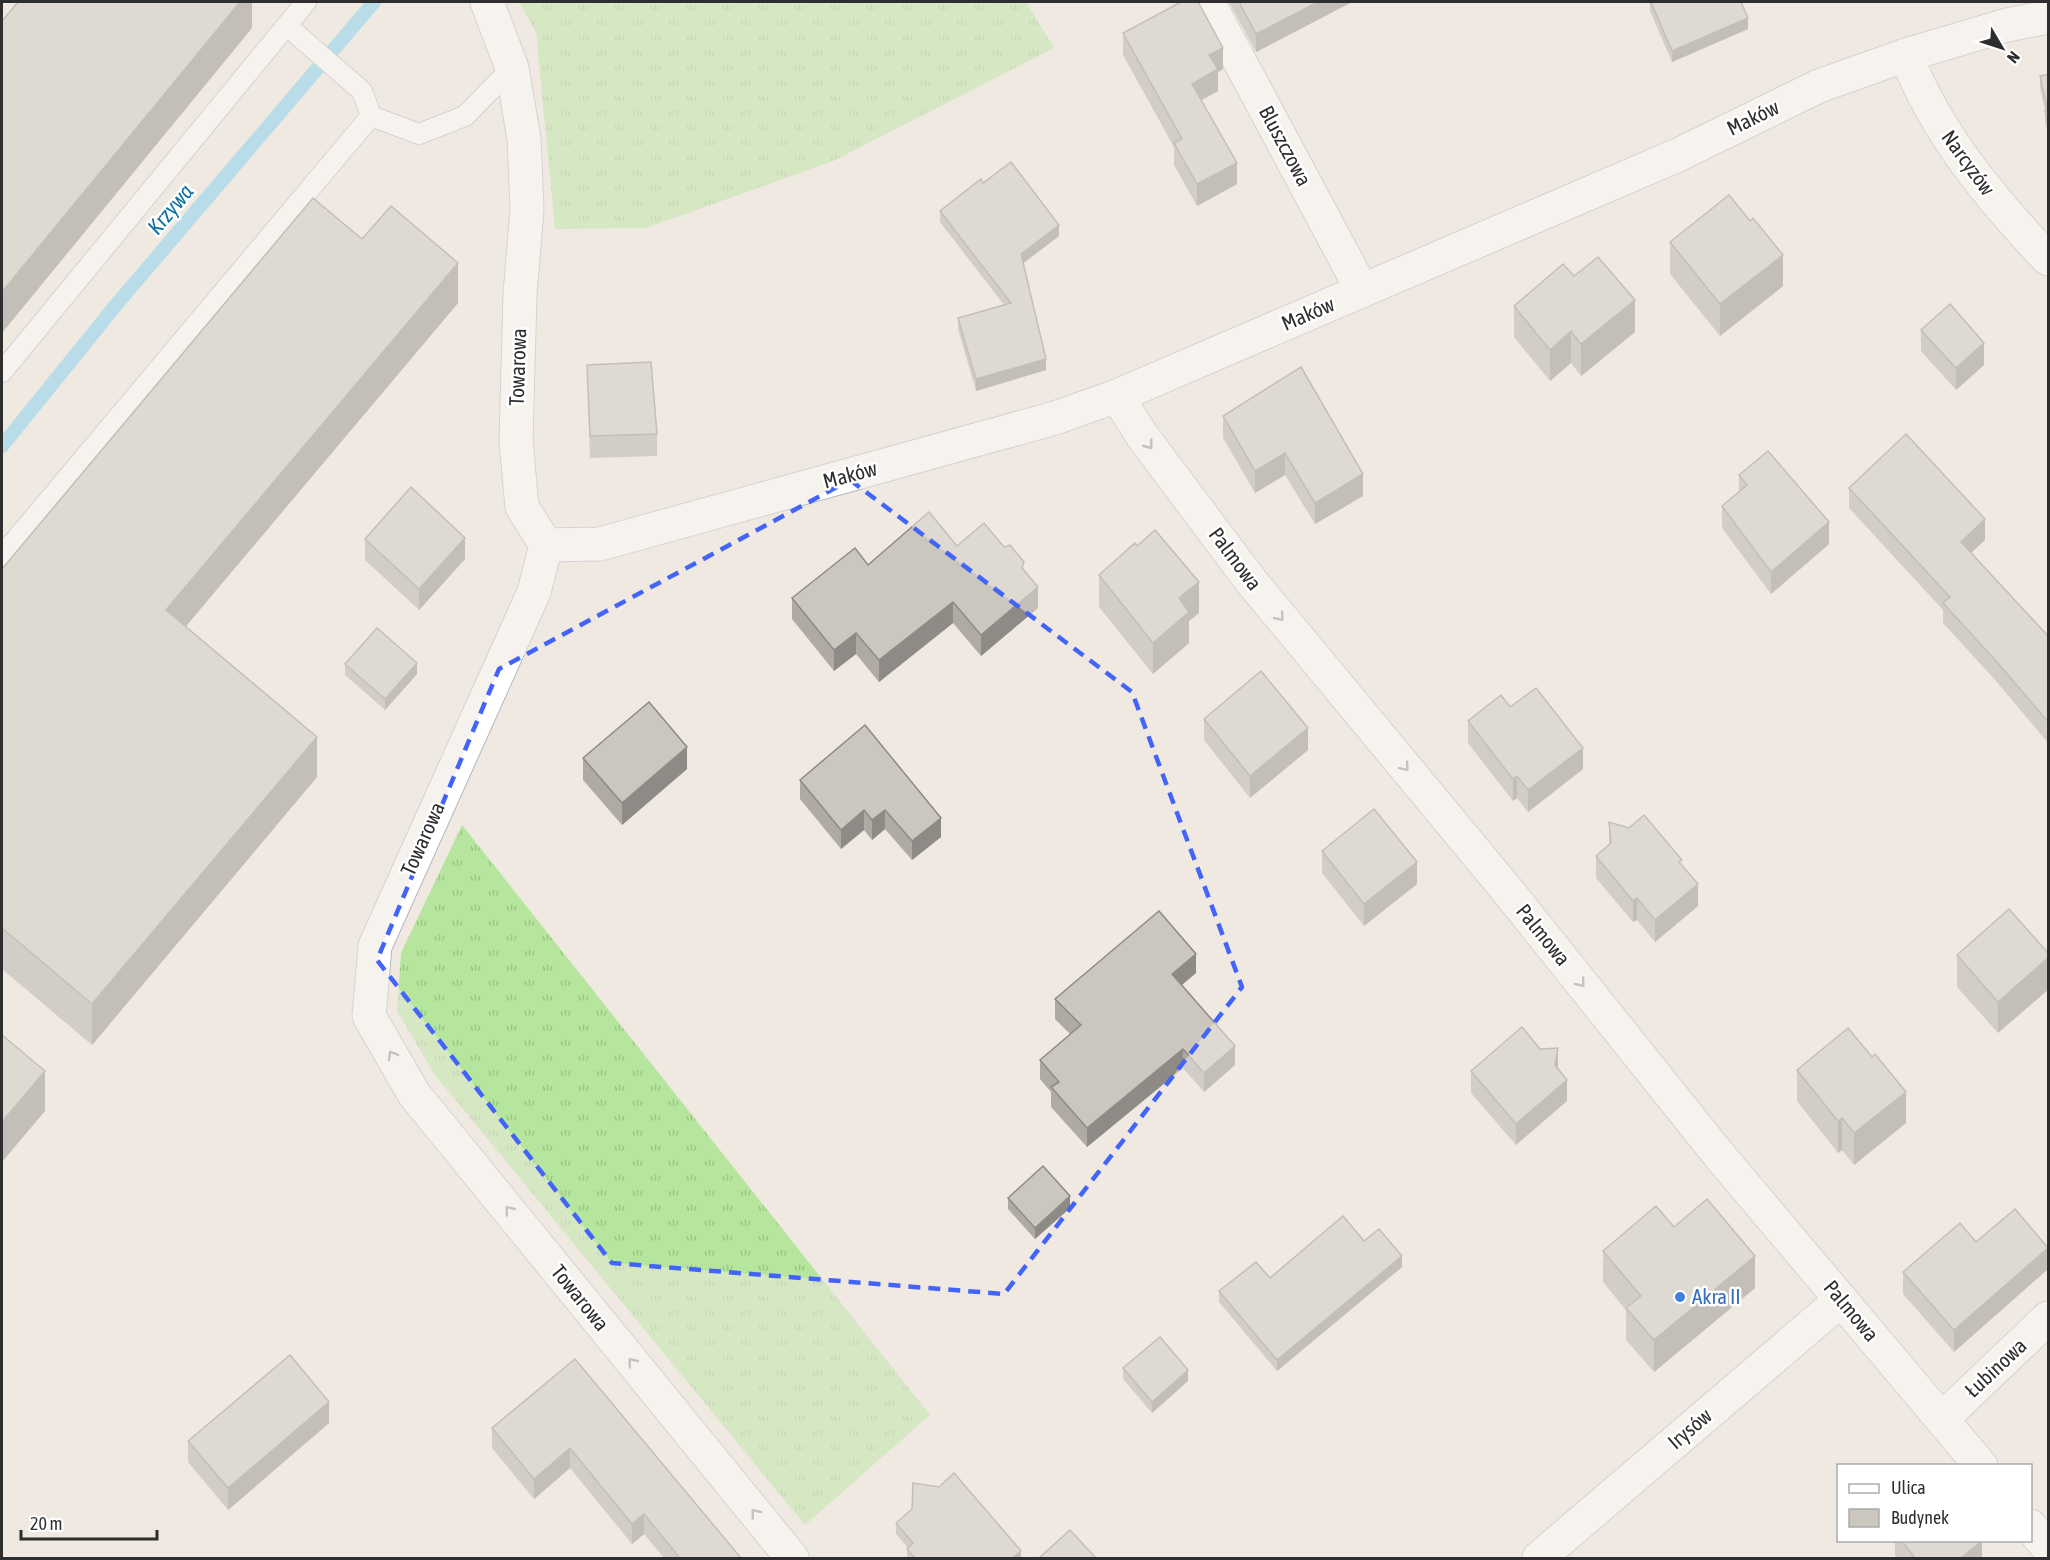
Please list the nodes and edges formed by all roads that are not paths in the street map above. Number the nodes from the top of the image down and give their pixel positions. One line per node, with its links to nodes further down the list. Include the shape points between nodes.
1 (306, 2): 5 (lane)
2 (487, 2): 7 (street, Towarowa)
3 (1208, 2): 10 (street, Bluszczowa)
4 (2049, 17): 6 (street, Maków, via 2007,25)
5 (287, 26): 8 (lane, via 362,92); 11 (lane)
6 (1906, 55): 9 (street, Narcyzów, via 1916,82 1948,136 2006,215); 10 (street, Maków, via 1819,86 1678,155)
7 (512, 68): 8 (lane, via 465,116 419,134); 13 (street, Towarowa, via 524,139 527,209 519,305 516,441 522,507)
8 (371, 116): 14 (lane)
9 (2049, 259)
10 (1362, 290): 12 (street, Maków)
11 (2, 372)
12 (1117, 396): 13 (street, Maków, via 1054,418 600,544); 15 (street, Palmowa, one-way to 15, via 1251,581)
13 (546, 545): 21 (street, Towarowa, one-way to 13, via 414,1094 369,1017 375,946 534,592)
14 (2, 556)
15 (1842, 1300): 17 (street, Palmowa); 22 (street, Irysów)
16 (2049, 1318): 17 (street, Łubinowa)
17 (1943, 1419): 18 (street, Palmowa)
18 (1979, 1464)
19 (2032, 1527): 20 (street)
20 (2049, 1548)
21 (792, 1558)
22 (1539, 1558)

